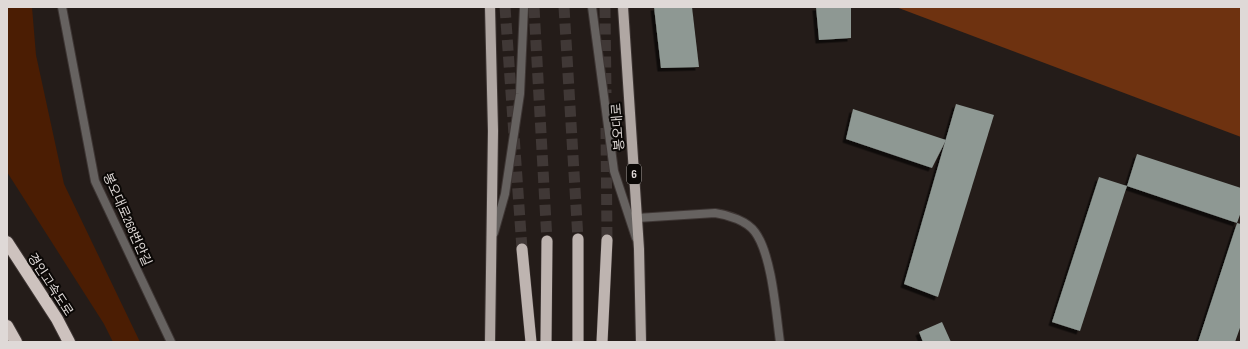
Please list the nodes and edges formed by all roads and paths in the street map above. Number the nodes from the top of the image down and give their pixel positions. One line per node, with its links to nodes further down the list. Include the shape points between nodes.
1 (62, 7): 17 (street, 봉오대로268번안길, via 95,181)
2 (490, 7): 11 (main road, via 493,132)
3 (524, 7): 11 (street, via 520,94 505,194)
4 (592, 7): 13 (street, via 614,171)
5 (623, 7): 6 (main road, 봉오대로 / 6)
6 (637, 218): 13 (main road, 봉오대로 / 6); 24 (street, via 725,214 739,220 755,232 769,267)
7 (578, 239): 21 (highway)
8 (607, 240): 22 (highway)
9 (547, 241): 20 (highway)
10 (7, 242): 16 (highway, 경인고속도로)
11 (490, 248): 18 (main road)
12 (522, 249): 19 (highway)
13 (639, 249): 23 (main road, 봉오대로 / 6)
14 (7, 326): 15 (highway)
15 (16, 342)
16 (69, 342)
17 (171, 342)
18 (490, 342)
19 (531, 342)
20 (546, 342)
21 (578, 342)
22 (602, 342)
23 (641, 342)
24 (780, 342)

